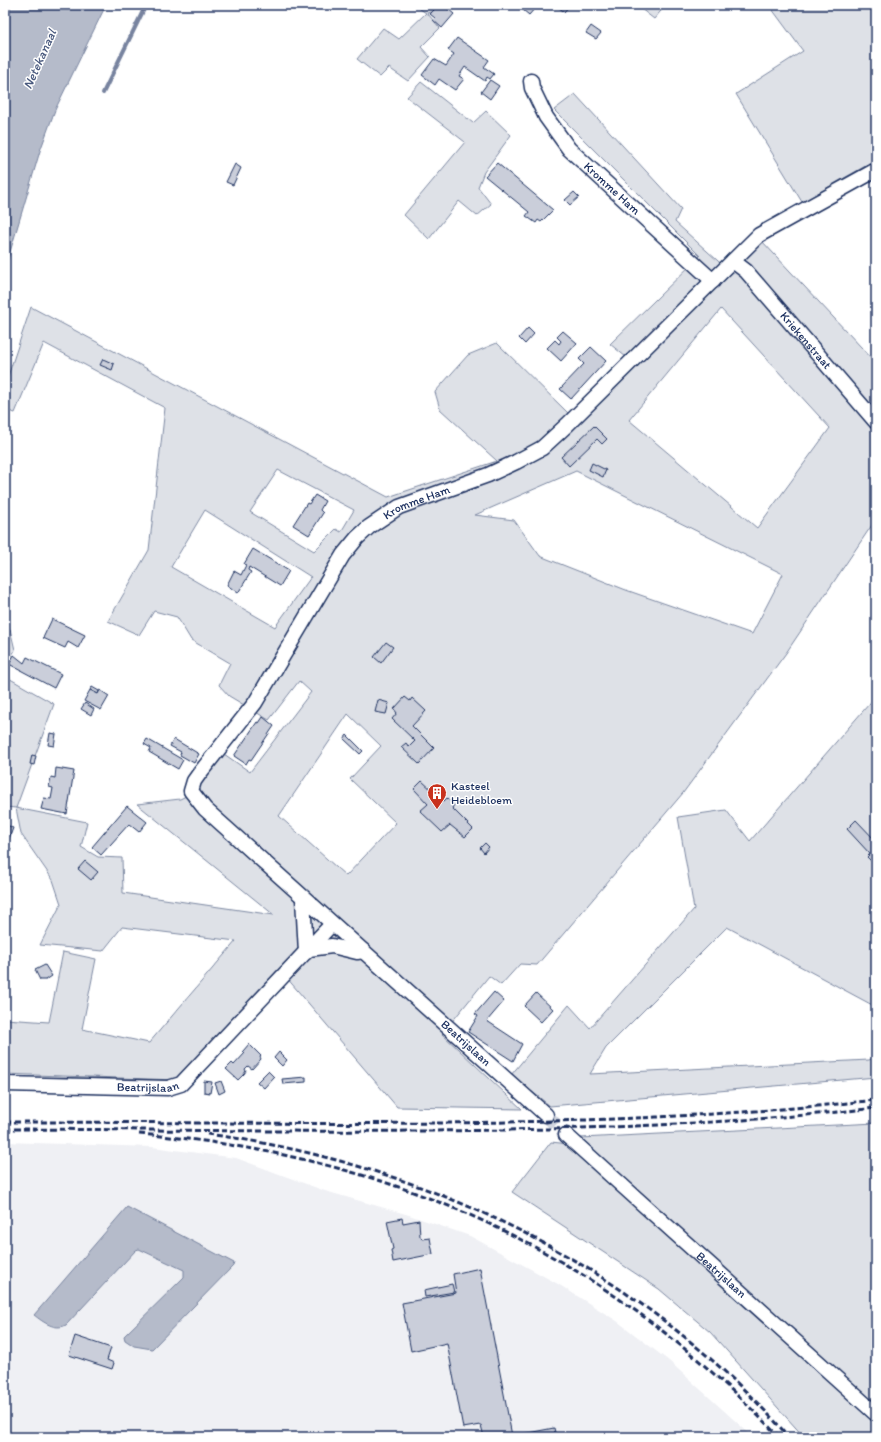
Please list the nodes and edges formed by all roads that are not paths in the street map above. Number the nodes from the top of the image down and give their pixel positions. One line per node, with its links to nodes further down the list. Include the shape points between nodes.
1 (531, 81): 4 (street, Kromme Ham, via 546,117 569,149)
2 (876, 170): 3 (street, Kromme Ham, via 759,235)
3 (733, 261): 4 (street, Kromme Ham); 5 (street, Kriekenstraat, via 746,272)
4 (712, 281): 6 (street, Kromme Ham, via 542,448 488,474 399,507 378,520 357,538 343,555 255,703 198,774)
5 (876, 422)
6 (191, 791): 7 (street, Beatrijslaan, via 205,809)
7 (303, 899): 8 (street, Beatrijslaan); 9 (street)
8 (332, 924): 9 (street, Beatrijslaan); 10 (street, Beatrijslaan)
9 (307, 950): 10 (street, via 332,946); 11 (street, Beatrijslaan, via 181,1084 168,1088)
10 (363, 951): 12 (street, Beatrijslaan)
11 (5, 1084)
12 (546, 1115)
13 (566, 1135): 14 (street, Beatrijslaan)
14 (876, 1414)

